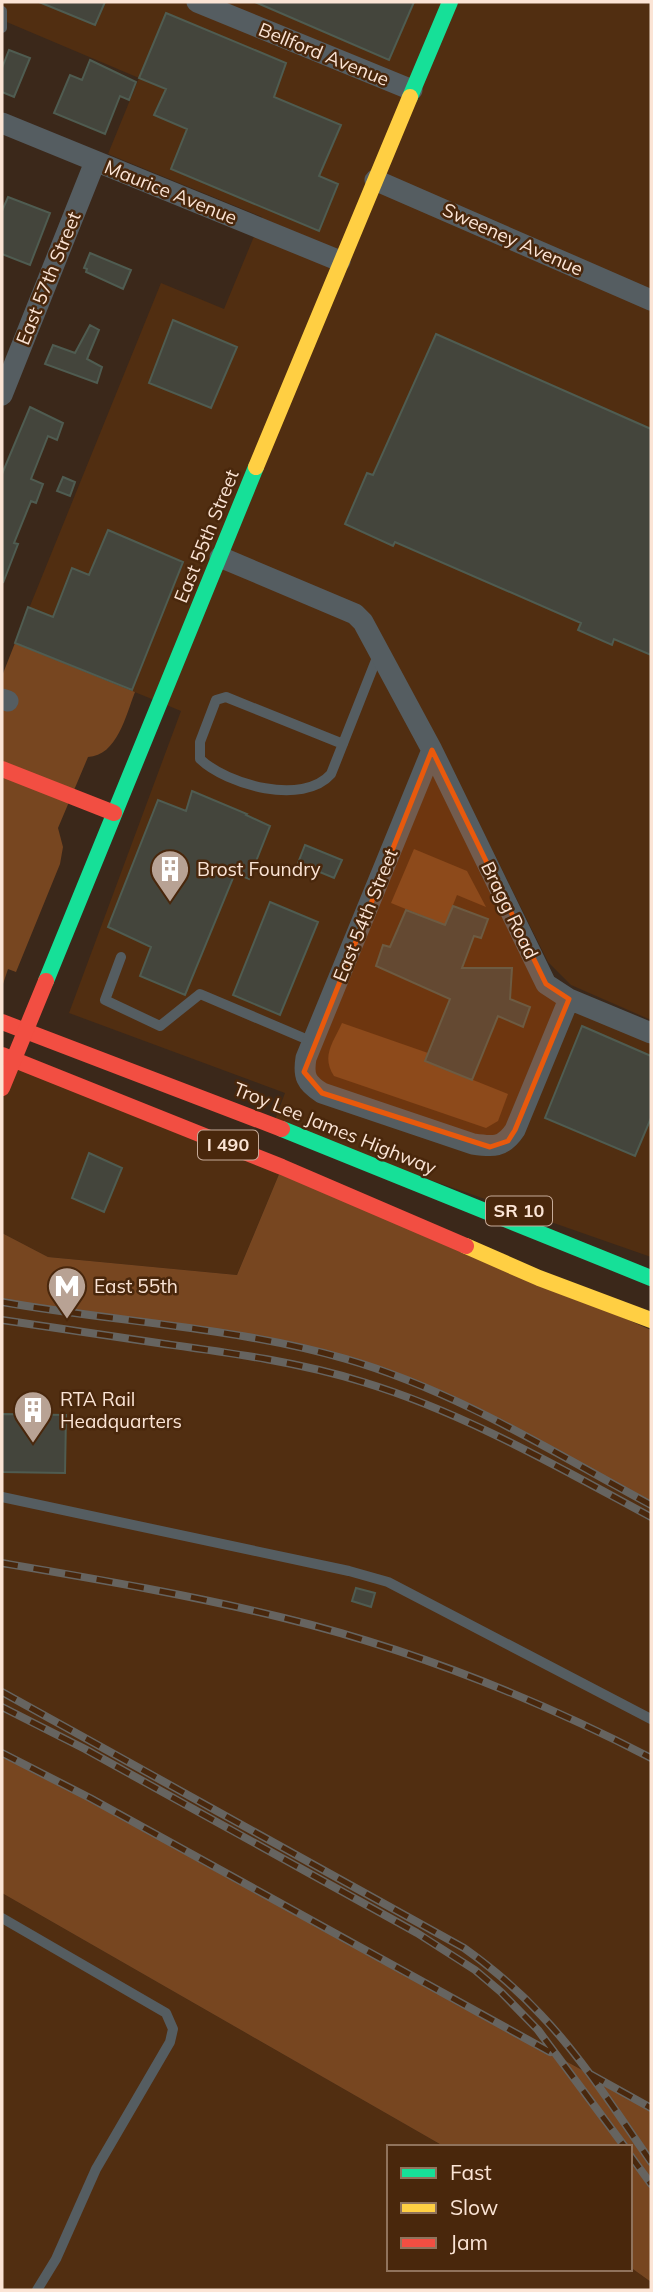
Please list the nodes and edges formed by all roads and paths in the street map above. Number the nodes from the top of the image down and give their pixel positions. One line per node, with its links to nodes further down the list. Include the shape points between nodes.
1 (197, 2): 5 (street, Bellford Avenue)
2 (450, 2): 5 (main road, East 55th Street)
3 (2, 11): 4 (lane)
4 (2, 28)
5 (412, 90): 8 (main road, East 55th Street)
6 (2, 123): 7 (street, Maurice Avenue)
7 (95, 162): 9 (street, Maurice Avenue); 11 (street, East 57th Street)
8 (375, 180): 9 (main road, East 55th Street); 10 (street, Sweeney Avenue)
9 (340, 261): 12 (main road, East 55th Street)
10 (651, 300)
11 (2, 395)
12 (220, 557): 13 (street, Bragg Road, via 355,614); 17 (main road, East 55th Street)
13 (379, 652): 14 (lane); 15 (street, Bragg Road)
14 (343, 744): 14 (lane, via 322,784 301,790 260,789 210,769 200,759 200,742 216,700 226,697)
15 (432, 750): 19 (street, Bragg Road, via 545,984); 22 (street, East 54th Street)
16 (2, 769): 17 (main road)
17 (114, 813): 24 (main road, East 55th Street, bridge)
18 (121, 957): 22 (lane, via 105,1000 160,1026 200,993)
19 (569, 999): 21 (street, Bragg Road); 22 (street, East 54th Street, via 515,1130 508,1141 490,1147 321,1093 306,1081 303,1072)
20 (2, 1022): 25 (main road, Troy Lee James Highway / I 490)
21 (651, 1033)
22 (313, 1042)
23 (2, 1055): 27 (main road, I 490, via 282,1167)
24 (2, 1087)
25 (385, 1169): 26 (main road, SR 10); 28 (main road, Troy Lee James Highway / I 490)
26 (561, 1224)
27 (539, 1278): 29 (main road, I 490); 30 (main road)
28 (651, 1278)
29 (651, 1320)
30 (651, 1330)
31 (2, 1497): 32 (lane, via 388,1583)
32 (651, 1719)
33 (2, 1918): 34 (lane, via 166,2013 173,2029 170,2042 96,2169)
34 (37, 2290)

